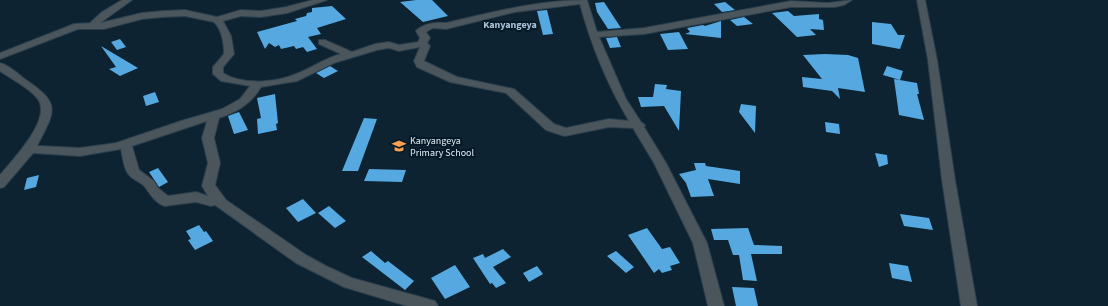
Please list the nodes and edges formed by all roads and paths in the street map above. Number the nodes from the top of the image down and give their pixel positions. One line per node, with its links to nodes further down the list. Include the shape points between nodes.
1 (128, 0): 7 (street, via 105,14)
2 (323, 0): 6 (street, via 287,10 241,14)
3 (848, 0): 8 (street, via 837,5 791,4 644,31)
4 (921, 0): 23 (street)
5 (583, 1): 8 (street); 10 (street, via 516,9 446,26 429,26 421,31 425,38)
6 (217, 20): 7 (street, via 185,13 163,14); 14 (street, via 220,21 224,32 229,54 218,67 218,74 222,78 239,83)
7 (92, 26): 12 (street, via 68,28)
8 (593, 36): 16 (street, via 621,98)
9 (322, 42): 11 (street)
10 (422, 44): 11 (street, via 399,48 390,45 375,47); 16 (street, via 425,46 419,61 421,65 454,80 510,91 550,127 566,132 609,123)
11 (352, 55): 14 (street, via 332,59 300,77)
12 (0, 56)
13 (0, 66): 18 (street, via 45,101 45,119)
14 (257, 83): 15 (street, via 250,98 233,109)
15 (214, 116): 17 (street); 20 (street, via 208,138 214,164 208,186)
16 (639, 125): 22 (street, via 700,243)
17 (126, 143): 18 (street, via 76,152); 20 (street, via 134,173 150,184 153,191 165,201 196,197 211,201)
18 (30, 149): 19 (street)
19 (0, 184)
20 (218, 199): 21 (street, via 221,204 281,246 321,270 349,283)
21 (430, 306)
22 (716, 306)
23 (969, 306)

